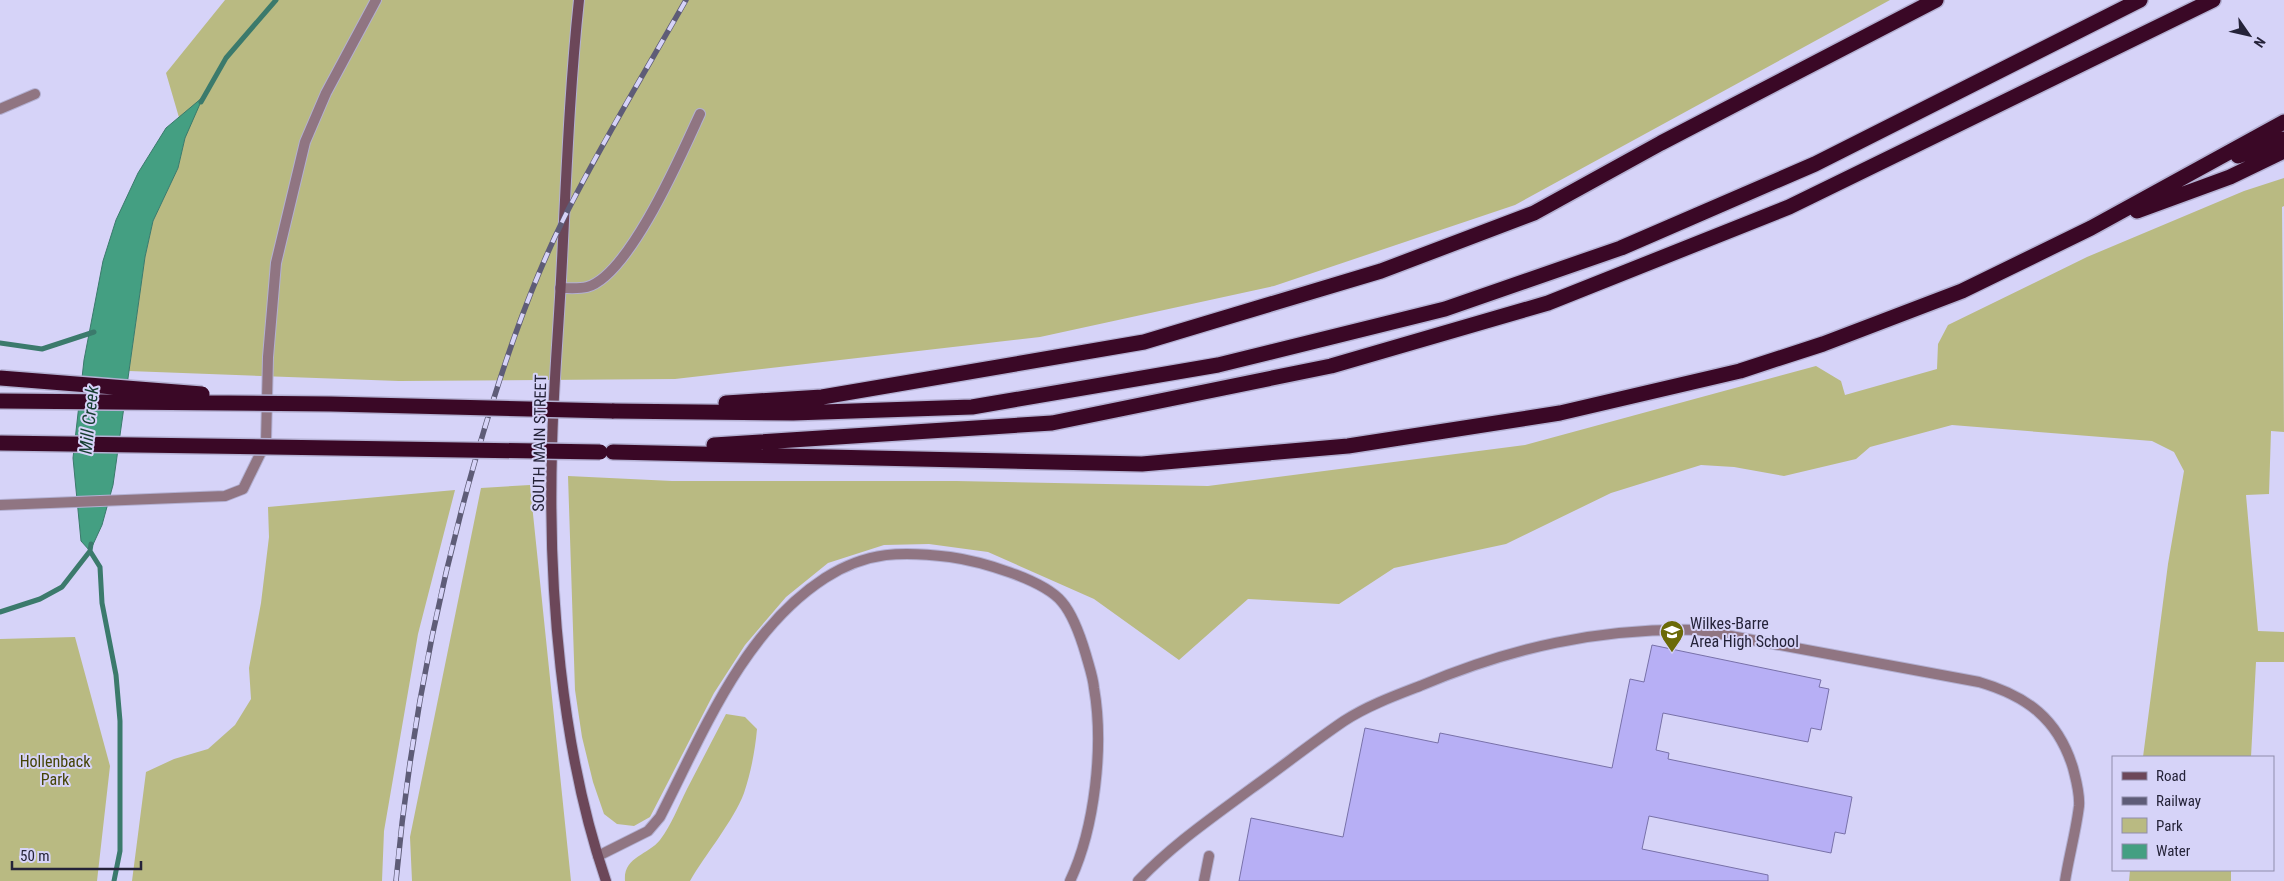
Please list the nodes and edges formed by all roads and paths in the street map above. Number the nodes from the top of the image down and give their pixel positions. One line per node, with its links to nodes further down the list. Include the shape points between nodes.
1 (376, 0): 21 (street, via 326,93 305,142 276,263 268,357 266,442 243,489 225,496)
2 (579, 0): 14 (main road, SOUTH MAIN STREET, via 564,184)
3 (1936, 0): 18 (highway, via 1661,142 1534,213 1381,271 1144,342 822,396)
4 (2140, 0): 18 (highway, via 1815,164 1621,248 1445,309 1218,365 972,407 793,413)
5 (2213, 0): 20 (highway, via 1789,207 1558,300 1331,366 1052,423)
6 (35, 94): 7 (street)
7 (0, 109)
8 (700, 114): 14 (street, via 653,212 633,243 607,274 588,286)
9 (2284, 122): 12 (highway)
10 (2284, 139): 12 (highway)
11 (2284, 151): 13 (highway, via 2230,177)
12 (2194, 171): 13 (highway)
13 (2091, 228): 20 (highway, via 1962,291 1823,344 1740,370 1560,414 1357,445 1142,464)
14 (560, 288): 22 (main road, SOUTH MAIN STREET, via 552,450 555,587 573,751)
15 (0, 378): 17 (highway, bridge)
16 (0, 401): 17 (highway, bridge)
17 (331, 404): 18 (highway, bridge)
18 (612, 411)
19 (0, 443): 20 (highway, bridge)
20 (607, 452)
21 (0, 505)
22 (598, 856): 24 (main road, SOUTH MAIN STREET); 25 (street, via 648,831 660,817 723,696 750,652 781,614 826,577 856,562 887,553 925,554 985,564 1039,586 1062,601 1082,640 1094,687 1098,730 1096,771 1080,859)
23 (1209, 856): 27 (street)
24 (606, 881)
25 (1070, 881)
26 (1138, 881): 28 (street, via 1196,829 1301,752 1346,720 1388,699 1500,655 1560,640 1656,629 1699,630 1995,686 2017,696 2038,710 2057,730 2077,783 2079,804)
27 (1204, 881)
28 (2065, 881)

